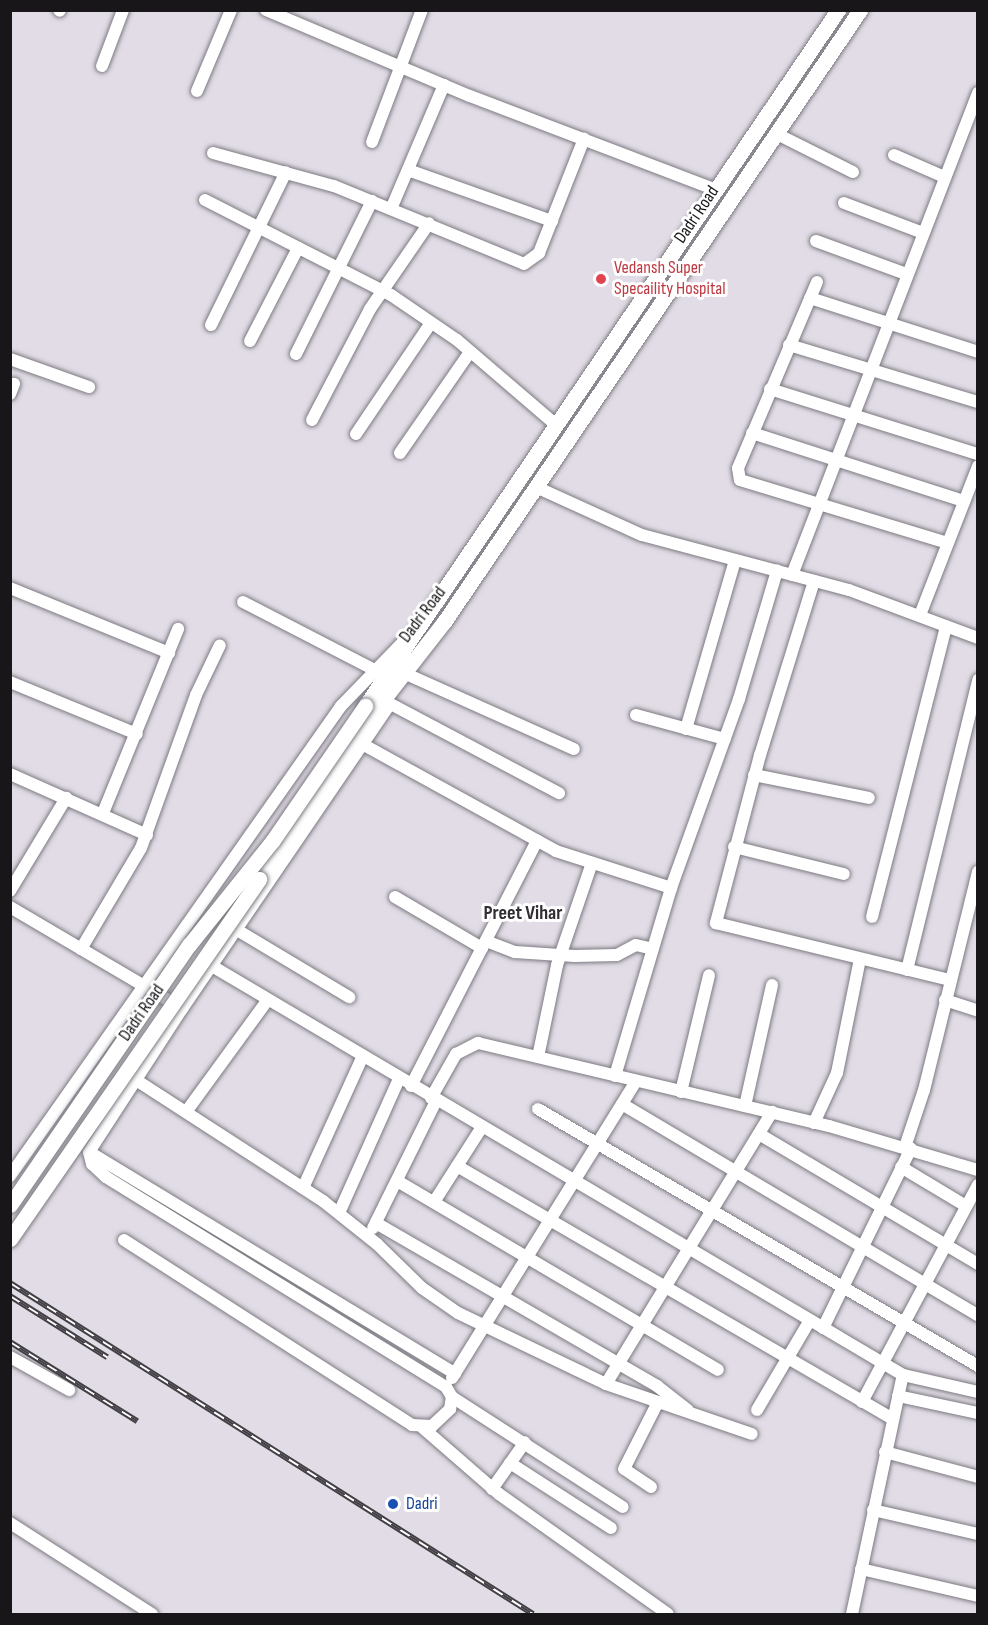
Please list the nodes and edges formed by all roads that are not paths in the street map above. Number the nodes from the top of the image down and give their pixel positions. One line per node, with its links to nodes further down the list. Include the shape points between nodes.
1 (123, 10): 7 (street)
2 (231, 10): 10 (street)
3 (266, 10): 8 (street)
4 (422, 10): 8 (street)
5 (838, 10): 21 (street, Dadri Road)
6 (860, 10): 12 (street, Dadri Road)
7 (102, 66)
8 (399, 66): 9 (street); 14 (street)
9 (444, 85): 13 (street); 17 (street)
10 (196, 91)
11 (978, 93): 20 (street)
12 (777, 134): 19 (street); 59 (street, Dadri Road)
13 (584, 139): 21 (street); 26 (street)
14 (372, 142)
15 (213, 153): 18 (street)
16 (894, 155): 20 (street)
17 (408, 170): 25 (street); 26 (street)
18 (286, 172): 23 (street); 28 (street)
19 (853, 172)
20 (944, 177): 29 (street)
21 (716, 190): 52 (street, Dadri Road)
22 (205, 200): 28 (street)
23 (372, 201): 25 (street); 32 (street)
24 (844, 203): 29 (street)
25 (391, 209): 27 (street)
26 (552, 221): 27 (street, via 534,260 524,264)
27 (429, 223): 35 (street)
28 (258, 228): 31 (street); 38 (street)
29 (923, 233): 33 (street)
30 (816, 241): 33 (street)
31 (298, 248): 32 (street); 40 (street)
32 (339, 267): 35 (street); 44 (street)
33 (906, 274): 39 (street)
34 (818, 282): 36 (street)
35 (382, 290): 37 (street); 51 (street)
36 (810, 298): 39 (street); 41 (street)
37 (431, 322): 42 (street); 54 (street)
38 (211, 325)
39 (886, 325): 43 (street); 46 (street)
40 (250, 341)
41 (789, 345): 46 (street); 48 (street)
42 (470, 352): 52 (street); 55 (street)
43 (978, 352)
44 (296, 354)
45 (10, 359): 47 (street)
46 (870, 370): 49 (street); 50 (street)
47 (89, 387)
48 (770, 389): 50 (street); 53 (street)
49 (978, 402)
50 (854, 412): 56 (street); 57 (street)
51 (312, 420)
52 (556, 425): 71 (street, Dadri Road)
53 (752, 433): 57 (street); 61 (street, via 738,468 740,480)
54 (356, 434)
55 (400, 453)
56 (978, 454)
57 (836, 459): 60 (street); 61 (street)
58 (978, 466): 60 (street)
59 (536, 487): 63 (street, via 642,535); 77 (street, Dadri Road)
60 (964, 501): 62 (street)
61 (818, 505): 62 (street); 65 (street)
62 (948, 543): 69 (street)
63 (735, 560): 64 (street); 82 (street)
64 (777, 571): 65 (street); 84 (street)
65 (792, 575): 66 (street)
66 (814, 581): 69 (street); 88 (street)
67 (10, 588): 75 (street)
68 (243, 602): 76 (street)
69 (920, 615): 70 (street)
70 (946, 626): 73 (street); 103 (street)
71 (418, 628): 76 (street); 151 (street, Dadri Road, bridge, via 273,840 189,945)
72 (178, 629): 75 (street)
73 (978, 638)
74 (220, 645): 93 (street, via 196,695)
75 (169, 653): 83 (street)
76 (373, 669): 115 (street, via 341,706)
77 (404, 673): 80 (street, Dadri Road); 86 (street)
78 (978, 680): 111 (street)
79 (10, 682): 83 (street)
80 (387, 702): 85 (street); 89 (street); 159 (street, Dadri Road, bridge, via 259,879)
81 (636, 715): 82 (street)
82 (686, 729): 84 (street)
83 (137, 734): 92 (street)
84 (725, 739): 99 (street)
85 (364, 745): 94 (street); 104 (street)
86 (574, 749)
87 (10, 774): 90 (street)
88 (754, 775): 91 (street); 95 (street)
89 (559, 793)
90 (66, 798): 92 (street); 100 (street)
91 (869, 798)
92 (103, 813): 93 (street)
93 (147, 834): 106 (street)
94 (537, 841): 96 (street); 105 (street)
95 (734, 847): 98 (street); 109 (street, via 716,923)
96 (592, 863): 99 (street); 108 (street)
97 (978, 872): 113 (street)
98 (844, 874)
99 (671, 888): 107 (street)
100 (10, 891)
101 (395, 897): 105 (street)
102 (10, 908): 106 (street)
103 (872, 917)
104 (237, 930): 110 (street); 116 (street)
105 (484, 945): 108 (street); 127 (street)
106 (81, 949): 115 (street)
107 (653, 949): 108 (street, via 636,945 618,955); 123 (street)
108 (560, 955): 121 (street)
109 (860, 959): 111 (street); 135 (street, via 843,1052)
110 (212, 966): 118 (street); 119 (street)
111 (907, 970): 113 (street)
112 (709, 975): 128 (street)
113 (950, 980): 117 (street)
114 (772, 985): 131 (street)
115 (147, 988): 119 (street); 145 (street)
116 (349, 997)
117 (945, 1000): 120 (street); 139 (street)
118 (267, 1001): 122 (street); 133 (street)
119 (182, 1009): 125 (street)
120 (978, 1011)
121 (538, 1057): 123 (street); 129 (street, via 471,1044 456,1054)
122 (362, 1058): 124 (street); 149 (street)
123 (615, 1077): 126 (street)
124 (399, 1079): 127 (street); 155 (street)
125 (136, 1080): 133 (street); 140 (street)
126 (636, 1082): 128 (street); 130 (street)
127 (411, 1086): 129 (street)
128 (681, 1092): 131 (street)
129 (434, 1099): 136 (street); 146 (street)
130 (622, 1104): 138 (street); 144 (street)
131 (746, 1106): 134 (street)
132 (538, 1109): 138 (street)
133 (186, 1112): 149 (street)
134 (772, 1112): 135 (street); 137 (street)
135 (814, 1123): 139 (street)
136 (482, 1127): 141 (street); 147 (street)
137 (759, 1134): 144 (street); 153 (street)
138 (598, 1144): 147 (street); 154 (street)
139 (908, 1148): 142 (street); 143 (street)
140 (89, 1152): 182 (street); 186 (street, via 92,1164 106,1177)
141 (457, 1166): 150 (street); 156 (street)
142 (902, 1167): 152 (street); 153 (street)
143 (978, 1170)
144 (735, 1174): 154 (street); 162 (street)
145 (10, 1176)
146 (399, 1182): 150 (street); 157 (street)
147 (576, 1182): 156 (street); 163 (street)
148 (978, 1185): 152 (street)
149 (303, 1188): 155 (street)
150 (434, 1202): 164 (street)
151 (10, 1205)
152 (966, 1206): 161 (street)
153 (881, 1207): 161 (street); 162 (street)
154 (713, 1212): 163 (street); 167 (street)
155 (339, 1213): 158 (street)
156 (552, 1219): 164 (street); 168 (street)
157 (376, 1223): 158 (street); 169 (street)
158 (368, 1237): 174 (street, via 435,1299)
159 (10, 1239)
160 (124, 1240): 195 (street, via 412,1425)
161 (946, 1245): 165 (street); 166 (street)
162 (862, 1247): 166 (street); 167 (street)
163 (689, 1249): 168 (street); 171 (street)
164 (529, 1258): 169 (street); 173 (street)
165 (978, 1264)
166 (924, 1283): 170 (street); 172 (street)
167 (842, 1287): 172 (street); 175 (street)
168 (665, 1288): 173 (street); 177 (street)
169 (506, 1295): 174 (street); 178 (street)
170 (978, 1315)
171 (810, 1320): 175 (street); 177 (street)
172 (904, 1323): 179 (street); 180 (street)
173 (643, 1324): 178 (street); 181 (street)
174 (486, 1328): 182 (street); 184 (street)
175 (822, 1328): 179 (street)
176 (10, 1357): 185 (street)
177 (788, 1358): 190 (street); 191 (street)
178 (619, 1363): 184 (street); 192 (street, via 675,1397)
179 (882, 1363): 183 (street); 190 (street)
180 (978, 1366)
181 (718, 1370)
182 (455, 1374): 186 (street)
183 (903, 1374): 187 (street); 188 (street)
184 (606, 1384): 189 (street)
185 (69, 1390)
186 (449, 1392): 195 (street, via 450,1409 441,1420); 197 (street)
187 (978, 1392)
188 (898, 1396): 193 (street); 194 (street)
189 (658, 1402): 192 (street); 201 (street, via 624,1469)
190 (862, 1402): 194 (street)
191 (757, 1410)
192 (691, 1413): 196 (street)
193 (978, 1413)
194 (893, 1419): 198 (street)
195 (423, 1428): 202 (street)
196 (752, 1434)
197 (525, 1442): 199 (street); 203 (street)
198 (885, 1452): 200 (street); 204 (street)
199 (510, 1463): 202 (street); 206 (street)
200 (978, 1477)
201 (651, 1487)
202 (492, 1489): 211 (street)
203 (623, 1507)
204 (873, 1510): 207 (street); 208 (street)
205 (10, 1522): 210 (street)
206 (611, 1528)
207 (978, 1534)
208 (861, 1569): 209 (street); 212 (street)
209 (978, 1596)
210 (152, 1614)
211 (668, 1614)
212 (852, 1614)

